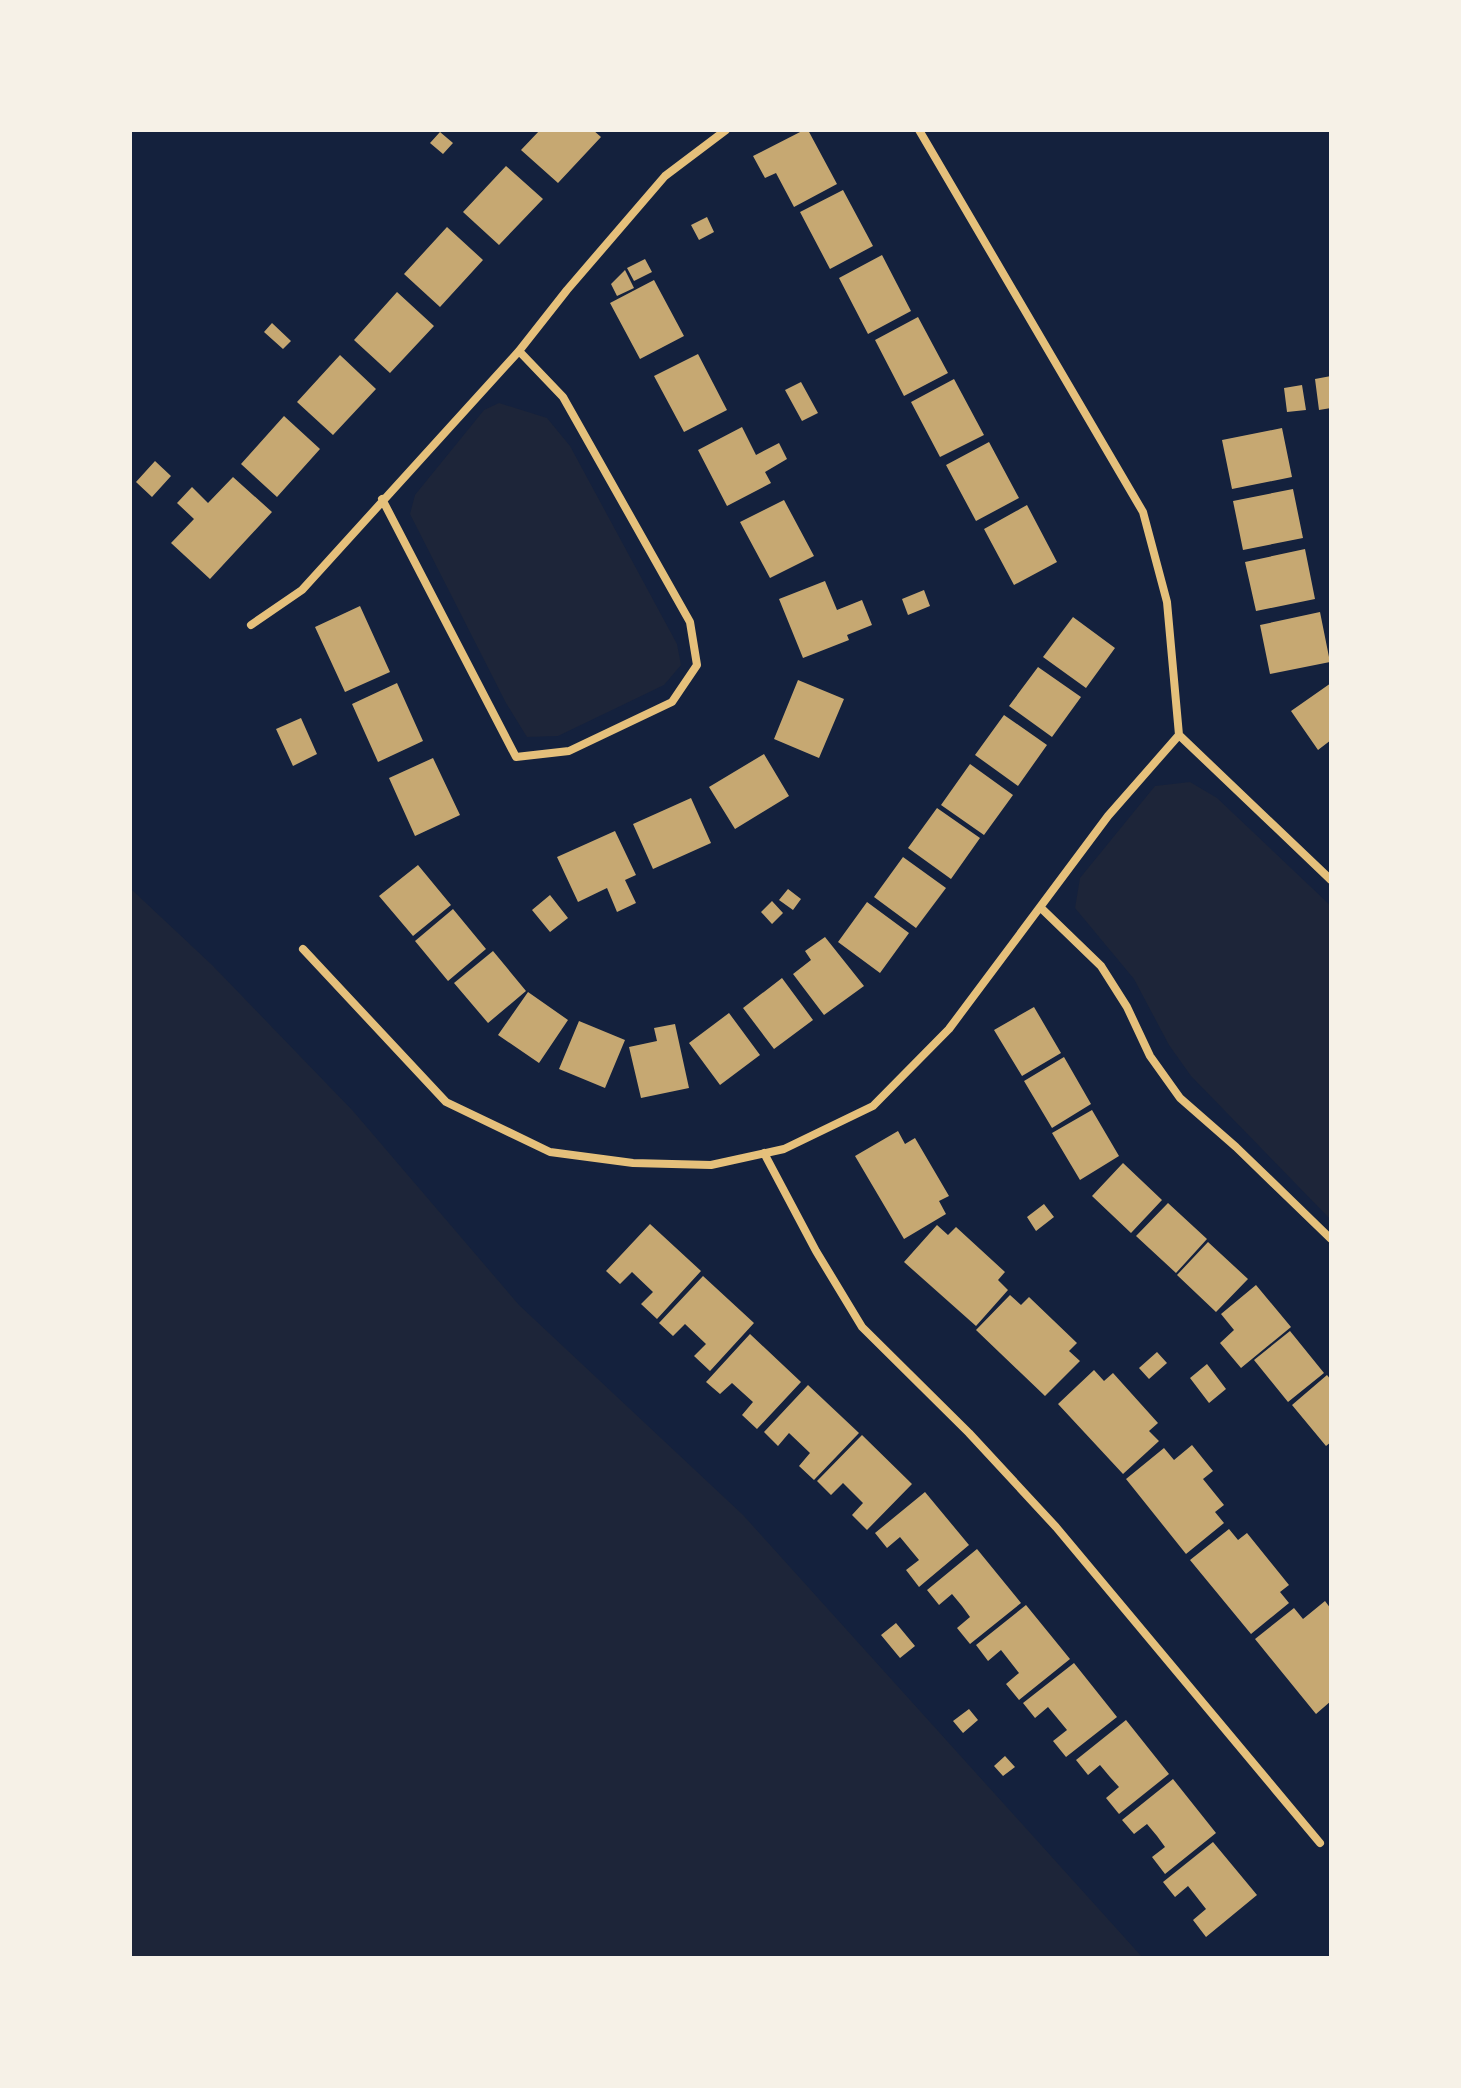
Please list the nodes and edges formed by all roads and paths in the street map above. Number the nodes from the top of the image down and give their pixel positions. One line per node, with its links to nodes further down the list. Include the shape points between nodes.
1 (726, 130): 3 (street, via 665,176)
2 (919, 130): 6 (street, via 1143,512 1167,602)
3 (519, 351): 4 (street); 4 (street, via 563,397 690,622 697,665 672,702 569,751 516,757)
4 (382, 499): 5 (street, via 302,590)
5 (251, 625)
6 (1179, 735): 7 (street); 8 (street, via 1108,816)
7 (1331, 880)
8 (1040, 907): 10 (street, via 949,1029 873,1106 784,1149); 11 (street, via 1101,966 1150,1056 1180,1098)
9 (303, 949): 10 (street, via 446,1102 550,1152 633,1163 711,1165)
10 (764, 1153): 12 (street, via 862,1327 1056,1527)
11 (1331, 1239)
12 (1320, 1843)

